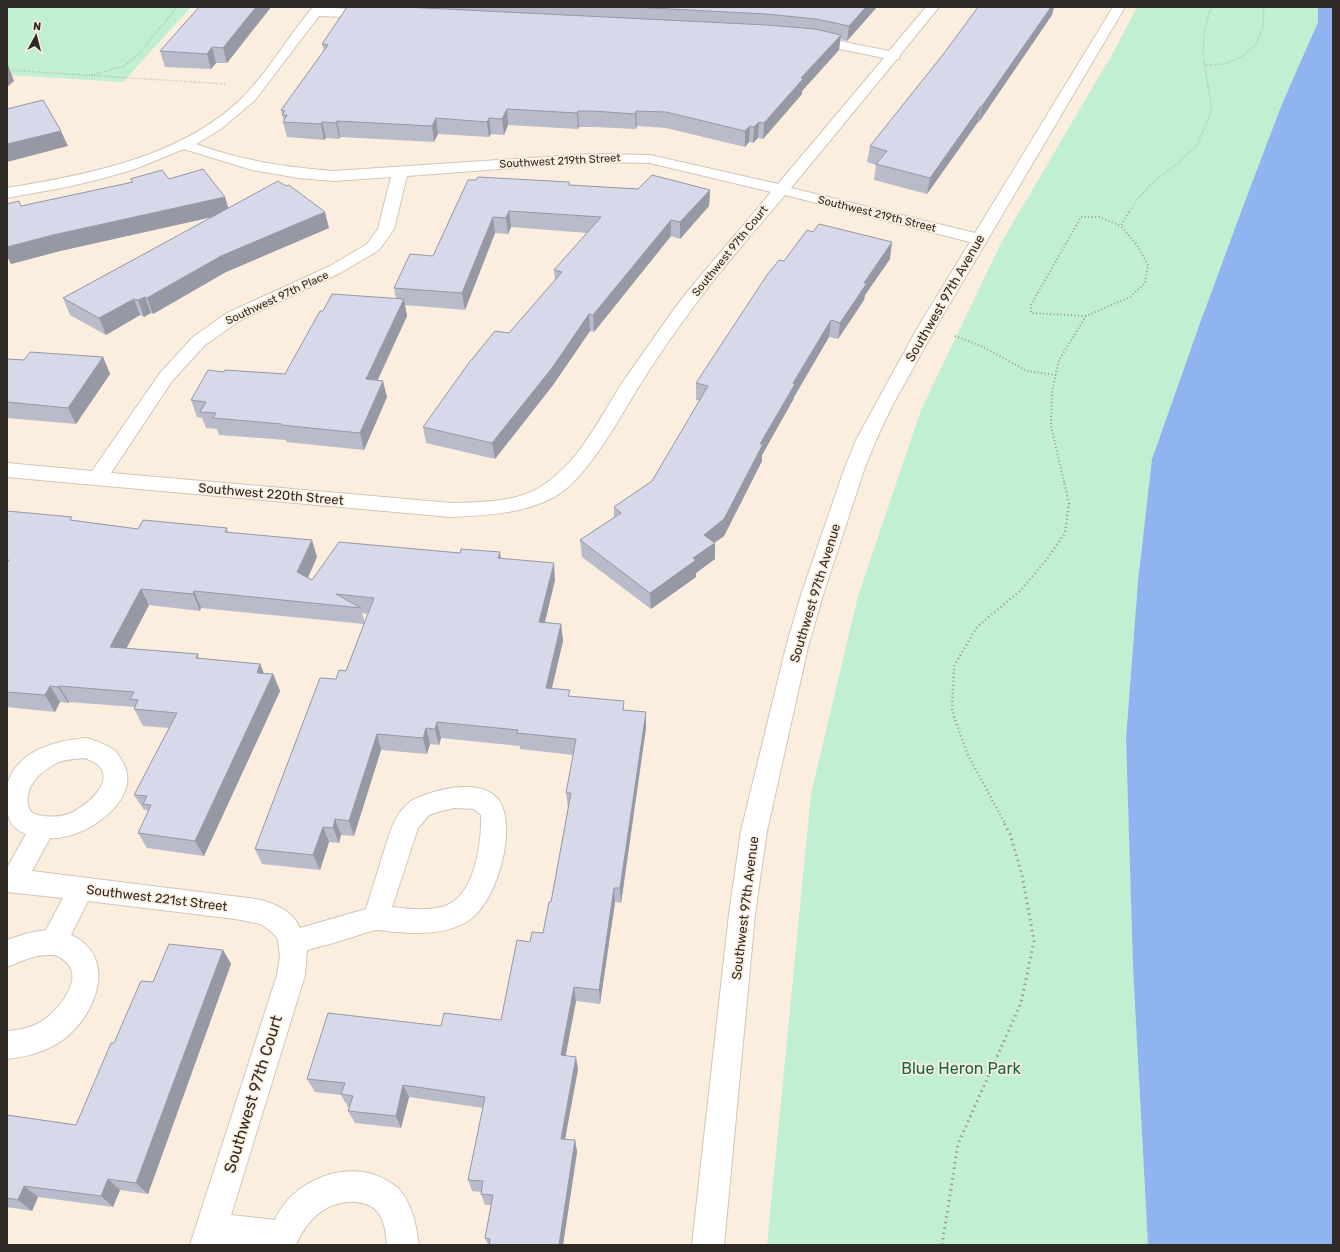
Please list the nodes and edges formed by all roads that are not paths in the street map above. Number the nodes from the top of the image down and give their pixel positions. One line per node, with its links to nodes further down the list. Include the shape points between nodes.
1 (933, 7): 6 (street, Southwest 97th Court)
2 (1119, 7): 11 (street, Southwest 97th Avenue)
3 (317, 9): 4 (street); 7 (street, via 260,86 241,107 209,130)
4 (382, 15)
5 (796, 37): 6 (street)
6 (894, 56): 9 (street, Southwest 97th Court)
7 (183, 144): 8 (street, Southwest 219th Street, via 234,161 284,171 334,176); 10 (street, via 149,159 100,174)
8 (400, 172): 9 (street, Southwest 219th Street, via 591,158 638,158 684,165); 13 (street, Southwest 97th Place, via 386,229 373,246 331,272 233,317 199,341 166,378)
9 (781, 189): 11 (street, Southwest 219th Street); 14 (street, Southwest 97th Court, via 677,317 576,469 548,492)
10 (7, 193)
11 (979, 239): 26 (street, Southwest 97th Avenue, via 927,327 866,440 812,595 797,648 754,830 742,914)
12 (7, 470): 13 (street, Southwest 220th Street)
13 (97, 479): 14 (street, Southwest 220th Street, via 451,510 492,508)
14 (534, 498)
15 (42, 829): 16 (street)
16 (10, 880): 17 (street, Southwest 221st Street)
17 (80, 889): 19 (street); 20 (street, Southwest 221st Street, via 235,907 268,914 281,923)
18 (376, 918): 18 (street, via 410,921 436,919 456,913 471,901 480,887 489,856 493,837 491,809 475,798 462,797 437,801 420,808 408,821 402,835); 20 (street)
19 (54, 942): 21 (street, via 35,943); 22 (street, via 68,947 79,956 85,969 85,984 80,1000 70,1016 54,1030 36,1039)
20 (293, 942): 23 (street, Southwest 97th Court, via 294,959 291,975)
21 (7, 954)
22 (7, 1045)
23 (208, 1236): 24 (street)
24 (281, 1240): 25 (street, via 294,1215 310,1200 329,1189 349,1185 368,1187 384,1196 397,1211 404,1230)
25 (403, 1245)
26 (708, 1245)

